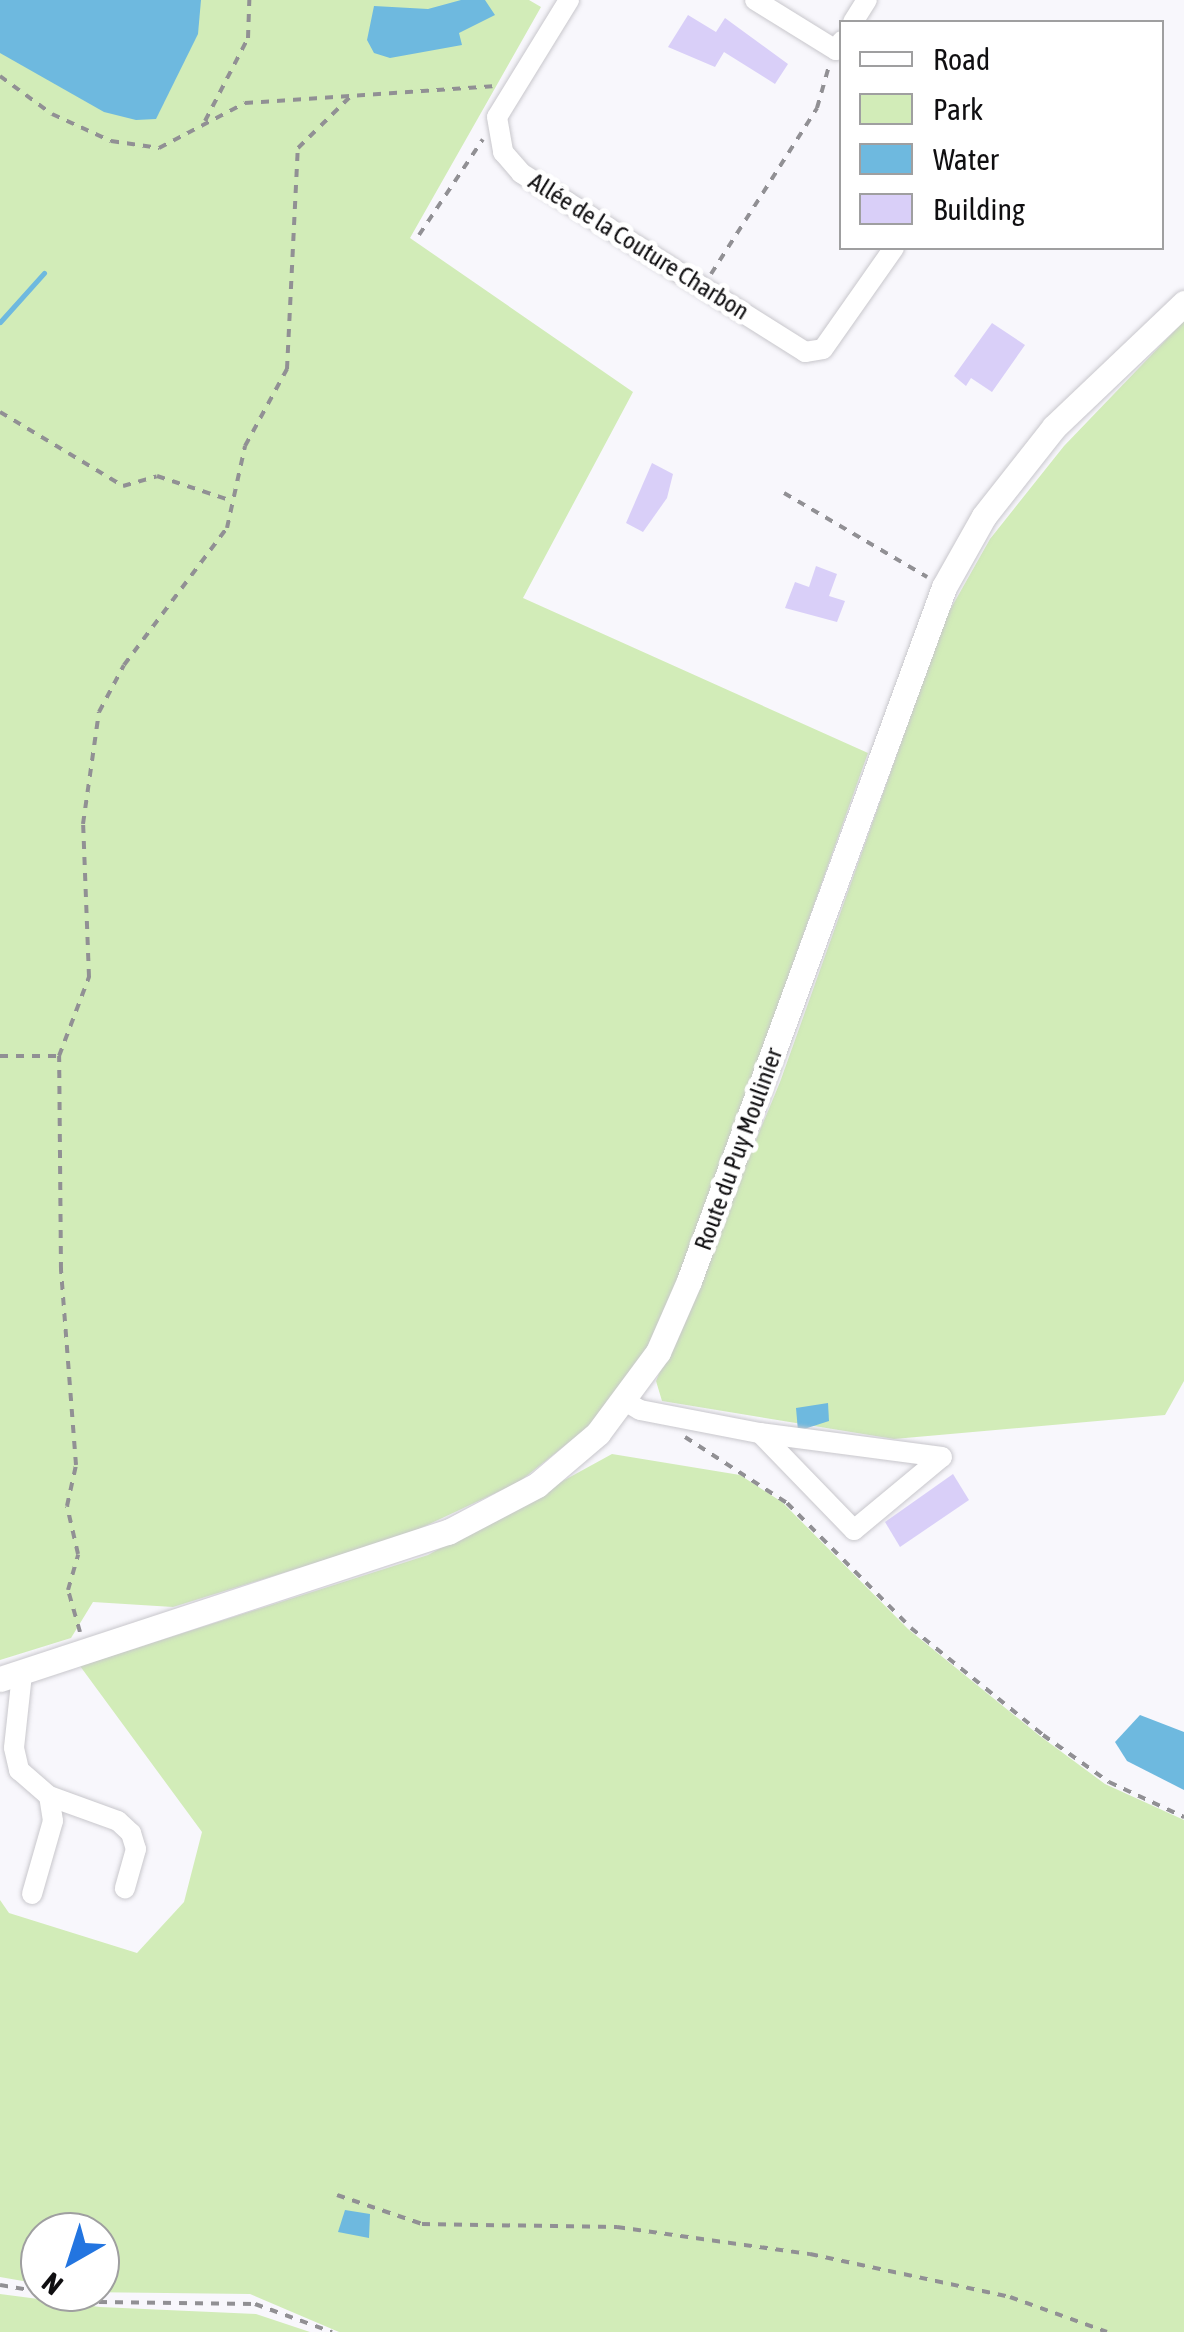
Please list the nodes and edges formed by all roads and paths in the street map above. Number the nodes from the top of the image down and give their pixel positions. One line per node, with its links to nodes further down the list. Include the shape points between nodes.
1 (248, 0): 10 (path, via 248,38)
2 (569, 0): 7 (street)
3 (755, 0): 4 (street)
4 (839, 47)
5 (839, 51): 13 (path, via 817,108)
6 (0, 76): 10 (path, via 52,114 111,141 159,148)
7 (516, 88): 8 (path); 9 (street)
8 (353, 94): 10 (path, via 245,103); 17 (path, via 298,148 288,369 245,446)
9 (497, 118): 11 (path); 13 (street, Allée de la Couture Charbon, via 503,152 521,172)
10 (205, 121)
11 (419, 235)
12 (893, 250): 13 (street, Allée de la Couture Charbon, via 823,349 805,352)
13 (703, 286)
14 (1184, 304): 18 (main road, Route du Puy Moulinier, via 1054,428 984,516)
15 (0, 412): 17 (path, via 123,486 157,476)
16 (784, 492): 18 (path)
17 (232, 501): 20 (path, via 227,528 124,665 99,712 83,824 89,977)
18 (944, 587): 21 (main road, Route du Puy Moulinier, via 689,1282 658,1352)
19 (0, 1056): 20 (path)
20 (58, 1056): 24 (path, via 60,1270 76,1466 67,1506 78,1554 68,1590)
21 (625, 1402): 22 (street); 24 (main road, Route du Puy Moulinier, via 536,1485 448,1532)
22 (671, 1417): 23 (street); 27 (path, via 694,1448 787,1503 911,1628 1043,1735 1109,1782)
23 (760, 1433): 23 (street, via 854,1530 942,1457 924,1455)
24 (86, 1653): 25 (main road, Route du Puy Moulinier)
25 (11, 1676): 26 (street, via 19,1770)
26 (48, 1796): 28 (street, via 118,1821 131,1833 136,1849); 29 (street, via 54,1821)
27 (1184, 1817)
28 (125, 1888)
29 (32, 1894)
30 (337, 2195): 33 (path, via 422,2224 617,2226 810,2254 1010,2298)
31 (0, 2285): 32 (path, via 100,2302 255,2304)
32 (332, 2332)
33 (1107, 2332)

